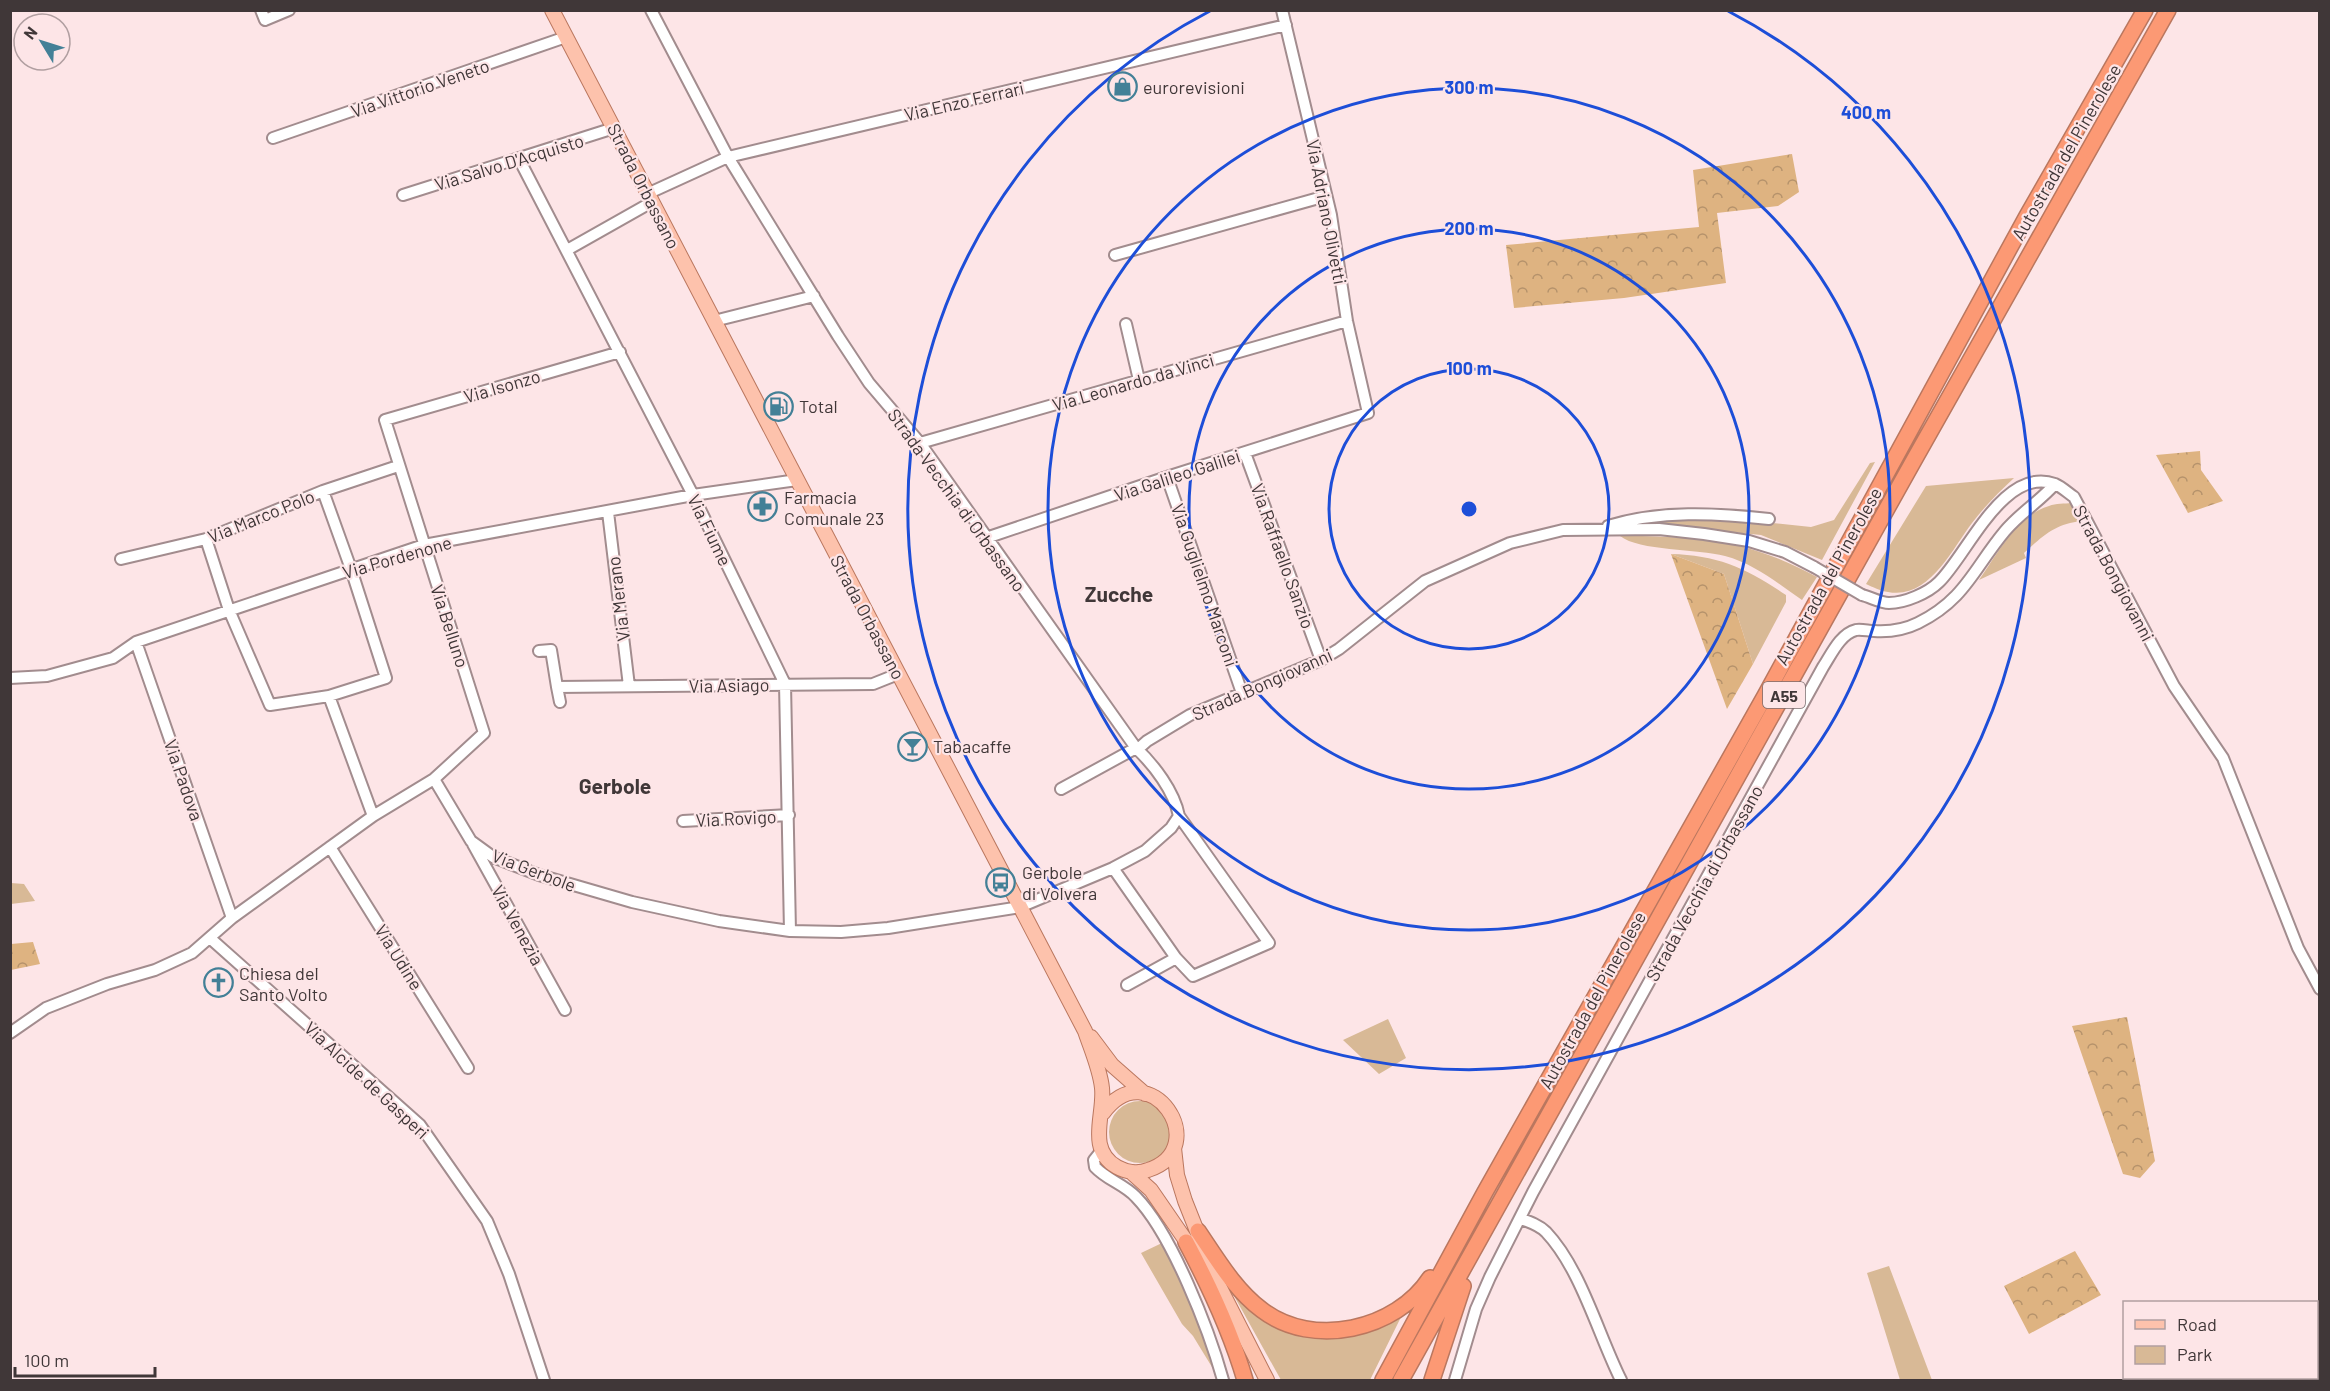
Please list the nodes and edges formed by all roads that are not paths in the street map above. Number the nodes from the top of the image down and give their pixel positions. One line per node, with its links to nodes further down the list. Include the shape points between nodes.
1 (290, 10): 7 (street, via 265,20)
2 (552, 10): 9 (main road, Strada Orbassano)
3 (651, 10): 12 (street, Strada Vecchia di Orbassano)
4 (1282, 10): 8 (street, Via Adriano Olivetti)
5 (2145, 10): 81 (highway, Autostrada del Pinerolese / A55, via 2027,216 1771,686)
6 (2168, 10): 82 (highway, Autostrada del Pinerolese / A55)
7 (262, 11)
8 (1286, 25): 12 (street, Via Enzo Ferrari); 15 (street, Via Adriano Olivetti)
9 (566, 37): 10 (main road, Strada Orbassano); 11 (street, Via Vittorio Veneto)
10 (614, 128): 13 (street, Via Salvo D'Acquisto); 16 (main road, Strada Orbassano)
11 (273, 138)
12 (728, 156): 16 (street, Via Enzo Ferrari); 19 (street, Strada Vecchia di Orbassano)
13 (519, 159): 14 (street, Via Salvo D'Acquisto); 17 (street, Via Fiume)
14 (403, 195)
15 (1326, 196): 18 (street); 21 (street, Via Adriano Olivetti)
16 (650, 197): 17 (street, Via Enzo Ferrari); 20 (main road, Strada Orbassano)
17 (567, 250): 23 (street, Via Fiume)
18 (1115, 255)
19 (814, 296): 20 (street); 27 (street, Strada Vecchia di Orbassano, via 869,383)
20 (714, 321): 31 (main road, Strada Orbassano)
21 (1347, 321): 24 (street, Via Leonardo da Vinci); 25 (street, Via Adriano Olivetti)
22 (1126, 324): 24 (street)
23 (620, 352): 26 (street, Via Isonzo); 34 (street, Via Fiume)
24 (1139, 380): 27 (street, Via Leonardo da Vinci)
25 (1368, 413): 28 (street, Via Galileo Galilei)
26 (385, 420): 29 (street, Via Belluno)
27 (920, 443): 38 (street, Strada Vecchia di Orbassano)
28 (1245, 453): 30 (street, Via Galileo Galilei); 46 (street, Via Raffaello Sanzio)
29 (398, 466): 33 (street, Via Marco Polo); 40 (street, Via Belluno)
30 (1167, 477): 38 (street, Via Galileo Galilei); 52 (street, Via Guglielmo Marconi)
31 (797, 480): 34 (street, Via Pordenone); 47 (main road, Strada Orbassano)
32 (2055, 484): 37 (street, Strada Bongiovanni, bridge, via 2034,482 2018,489 1985,520 1939,583 1913,598 1888,603 1862,595 1785,552 1749,541 1659,529); 71 (street, Strada Bongiovanni, via 2074,497 2174,686 2223,758 2298,948); 83 (street, Strada Vecchia di Orbassano, via 2020,513 1971,581 1931,617 1892,632 1856,630 1841,640 1582,1102)
33 (323, 491): 39 (street, Via Marco Polo); 42 (street)
34 (693, 495): 35 (street, Via Pordenone); 49 (street, Via Fiume)
35 (608, 512): 40 (street, Via Pordenone); 50 (street, Via Merano)
36 (1769, 519): 37 (street, via 1705,513 1637,519)
37 (1597, 529): 46 (street, Strada Bongiovanni, via 1536,535 1425,581)
38 (986, 538): 55 (street, Strada Vecchia di Orbassano)
39 (206, 539): 41 (street, Via Marco Polo); 43 (street)
40 (424, 545): 42 (street, Via Pordenone); 56 (street, Via Belluno, via 484,733)
41 (121, 559)
42 (351, 569): 43 (street, Via Pordenone); 53 (street, via 386,678)
43 (229, 610): 44 (street, Via Pordenone); 53 (street, via 270,705)
44 (136, 642): 48 (street, Via Pordenone, via 113,658 47,676); 66 (street, Via Padova)
45 (539, 651): 51 (street, via 551,650)
46 (1322, 660): 52 (street, Strada Bongiovanni)
47 (898, 674): 49 (street, Via Asiago, via 873,684); 65 (main road, Strada Orbassano)
48 (10, 678)
49 (785, 684): 50 (street, Via Asiago); 58 (street, Via Fiume)
50 (628, 686): 51 (street, Via Asiago)
51 (557, 687): 54 (street)
52 (1242, 693): 55 (street, Strada Bongiovanni, via 1190,715)
53 (329, 696): 59 (street)
54 (560, 702)
55 (1137, 749): 57 (street, Strada Bongiovanni); 60 (street, Strada Vecchia di Orbassano, via 1161,778)
56 (434, 779): 59 (street); 62 (street, Via Gerbole)
57 (1061, 789)
58 (789, 815): 61 (street, Via Rovigo); 67 (street, Via Fiume)
59 (373, 816): 63 (street)
60 (1179, 816): 64 (street, Via Gerbole, via 1145,851); 69 (street, Strada Vecchia di Orbassano, via 1269,943 1193,976)
61 (683, 821)
62 (471, 841): 67 (street, Via Gerbole, via 493,857 539,876 719,921); 72 (street, Via Venezia)
63 (330, 847): 66 (street); 75 (street, Via Udine)
64 (1113, 868): 65 (street, Via Gerbole); 69 (street)
65 (1020, 907): 67 (street, Via Gerbole, via 888,928); 73 (main road, Strada Orbassano)
66 (232, 918): 68 (street)
67 (790, 931)
68 (211, 939): 74 (street, via 182,959 46,1008); 87 (street, Via Alcide de Gasperi, via 420,1125 487,1221)
69 (1176, 958): 70 (street)
70 (1126, 986)
71 (2319, 989)
72 (565, 1010)
73 (1085, 1031): 76 (main road, Strada Orbassano, via 1112,1065); 77 (main road, Strada Orbassano, via 1101,1079)
74 (10, 1033)
75 (468, 1068)
76 (1145, 1094): 77 (main road, via 1116,1099); 78 (main road, Strada Orbassano, via 1166,1105 1172,1114 1177,1137)
77 (1103, 1113): 79 (main road, Strada Orbassano, via 1098,1125)
78 (1174, 1148): 80 (main road, via 1157,1167); 84 (main road, Strada Orbassano, via 1177,1175)
79 (1102, 1150): 80 (main road, Strada Orbassano, via 1114,1165); 88 (street, via 1095,1167 1134,1194 1153,1216 1191,1291)
80 (1131, 1172): 85 (main road, Strada Orbassano, via 1151,1190)
81 (1485, 1192): 84 (highway, via 1422,1290 1398,1311 1375,1322 1338,1331 1298,1327 1264,1312 1246,1298); 91 (highway, Autostrada del Pinerolese / A55)
82 (1508, 1192): 92 (highway, Autostrada del Pinerolese / A55); 93 (highway, via 1458,1296)
83 (1521, 1219): 94 (street, Strada Vecchia di Orbassano, via 1476,1309); 95 (street, via 1545,1231 1576,1276)
84 (1198, 1231): 86 (main road, Strada Orbassano)
85 (1186, 1242): 86 (main road, Strada Orbassano); 89 (highway, via 1208,1282)
86 (1218, 1284): 90 (main road, Strada Orbassano)
87 (544, 1380)
88 (1223, 1380)
89 (1245, 1380)
90 (1267, 1380)
91 (1383, 1380)
92 (1401, 1380)
93 (1432, 1380)
94 (1455, 1380)
95 (1621, 1380)

